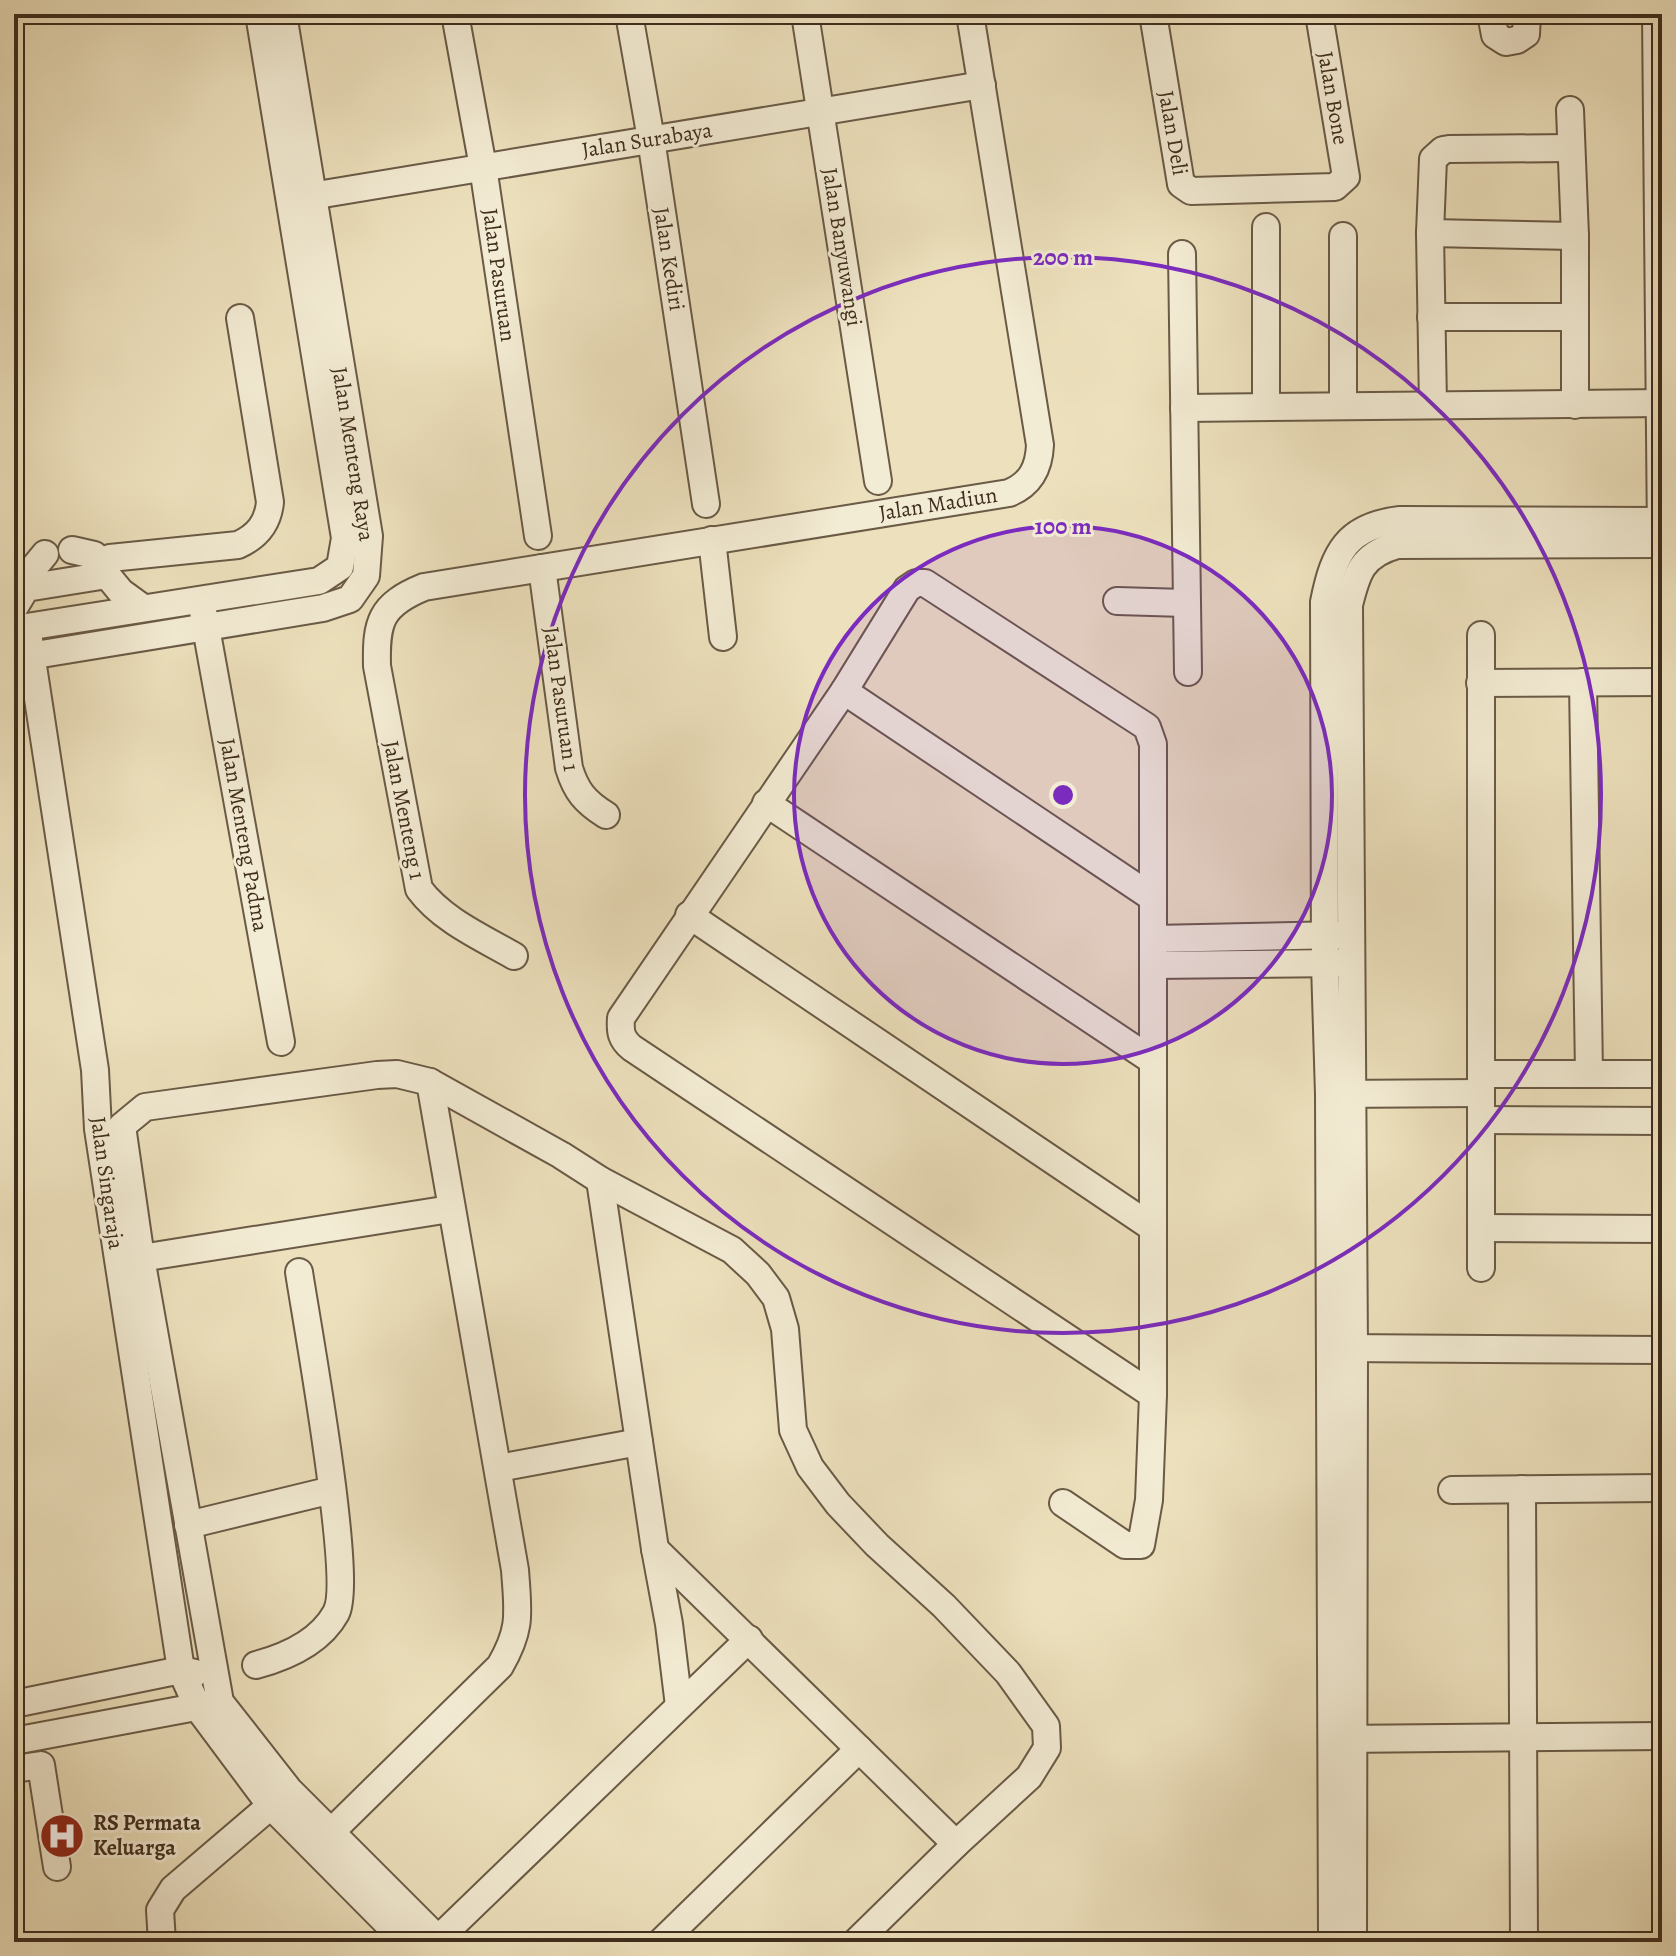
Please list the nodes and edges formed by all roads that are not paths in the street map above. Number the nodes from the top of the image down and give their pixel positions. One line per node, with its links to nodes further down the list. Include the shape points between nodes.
1 (259, 14): 19 (street, Jalan Menteng Raya)
2 (283, 14): 19 (street, Jalan Menteng Raya)
3 (455, 14): 17 (street, Jalan Pasuruan)
4 (629, 14): 15 (street, Jalan Kediri)
5 (805, 14): 14 (street, Jalan Banyuwangi)
6 (970, 14): 12 (street, Jalan Madiun)
7 (1153, 14): 18 (street, Jalan Deli, via 1185,189 1335,187)
8 (1319, 14): 18 (street, Jalan Bone, via 1346,173)
9 (1491, 14): 10 (street, via 1495,35 1506,42 1526,34)
10 (1527, 14)
11 (1656, 14): 28 (street)
12 (982, 85): 14 (street, Jalan Surabaya); 38 (street, Jalan Madiun, via 1040,445 1035,472 1009,493)
13 (1570, 110): 16 (street)
14 (820, 111): 15 (street, Jalan Surabaya); 34 (street, Jalan Banyuwangi)
15 (651, 139): 17 (street, Jalan Surabaya); 35 (street, Jalan Kediri)
16 (1571, 148): 21 (street, via 1443,150 1433,159); 23 (street)
17 (483, 167): 19 (street, Jalan Surabaya); 37 (street, Jalan Pasuruan)
18 (1343, 182)
19 (300, 197): 43 (street, Jalan Menteng Raya, via 345,538 340,567 319,581); 49 (street, Jalan Menteng Raya, via 369,536 366,576 350,599 323,608)
20 (1266, 227): 32 (street)
21 (1430, 233): 23 (street); 25 (street)
22 (1343, 236): 31 (street)
23 (1575, 236): 26 (street)
24 (1182, 254): 33 (street)
25 (1431, 317): 26 (street); 29 (street)
26 (1574, 317): 30 (street)
27 (240, 318): 42 (street, via 270,502 265,524 238,545 110,558)
28 (1660, 403): 30 (street); 36 (street)
29 (1433, 405): 30 (street); 31 (street)
30 (1575, 405)
31 (1343, 406): 32 (street)
32 (1266, 407): 33 (street)
33 (1184, 408): 45 (street)
34 (878, 481)
35 (706, 504)
36 (1662, 532): 62 (street, via 1397,545 1343,574 1324,602)
37 (538, 536)
38 (712, 540): 41 (street, Jalan Madiun); 51 (street)
39 (72, 550): 42 (street, via 94,555)
40 (45, 554): 47 (street, via 31,571)
41 (542, 568): 48 (street, Jalan Madiun, via 424,587 407,594); 59 (street, Jalan Pasuruan 1, via 569,768 584,802)
42 (103, 569): 46 (street); 47 (street)
43 (201, 599): 46 (street, Jalan Menteng Raya); 49 (street, Jalan Menteng Padma)
44 (1117, 601): 45 (street)
45 (1185, 603): 53 (street)
46 (143, 608): 47 (street, Jalan Menteng Raya)
47 (20, 613): 52 (street, Jalan Singaraja)
48 (383, 616): 64 (street, Jalan Menteng 1, via 376,630 377,666 419,889 447,916)
49 (207, 628): 52 (street, Jalan Menteng Raya); 66 (street, Jalan Menteng Padma)
50 (1481, 635): 56 (street)
51 (723, 637)
52 (23, 657): 96 (street, Jalan Singaraja, via 95,1070 98,1129)
53 (1188, 672)
54 (1583, 682): 55 (street); 56 (street); 68 (street)
55 (1662, 682)
56 (1480, 683): 72 (street)
57 (844, 691): 58 (street); 60 (street); 60 (street, via 907,589 925,583 1147,727 1153,744)
58 (766, 803): 61 (street); 67 (street)
59 (606, 815)
60 (1153, 898): 63 (street)
61 (689, 915): 76 (street); 84 (street, via 621,1018 624,1040)
62 (1338, 936): 63 (street); 65 (street)
63 (1153, 952): 65 (street); 67 (street)
64 (514, 956)
65 (1338, 963): 71 (street)
66 (281, 1042)
67 (1153, 1061): 76 (street)
68 (1589, 1074): 69 (street); 72 (street)
69 (1662, 1074)
70 (430, 1082): 74 (street); 75 (street); 79 (street, via 377,1075 145,1107 122,1126)
71 (1340, 1094): 72 (street); 82 (street)
72 (1481, 1096): 73 (street); 77 (street)
73 (1662, 1121)
74 (600, 1180): 85 (street); 108 (street, via 732,1250 758,1274 776,1298 785,1329 793,1430 810,1467 877,1545 1008,1673 1046,1726 1047,1748 1029,1777)
75 (450, 1209): 79 (street); 86 (street)
76 (1153, 1228): 84 (street)
77 (1481, 1228): 78 (street); 80 (street)
78 (1662, 1229)
79 (141, 1258): 92 (street)
80 (1481, 1268)
81 (299, 1272): 89 (street)
82 (1342, 1348): 83 (street); 102 (street)
83 (1662, 1350)
84 (1153, 1395): 91 (street, via 1149,1500 1141,1545 1125,1545)
85 (639, 1442): 86 (street); 93 (street)
86 (499, 1468): 107 (street, via 515,1570 515,1640 500,1666)
87 (1662, 1488): 88 (street)
88 (1522, 1489): 90 (street); 101 (street)
89 (332, 1490): 92 (street); 95 (street, via 340,1560 338,1611 294,1653)
90 (1452, 1490)
91 (1063, 1503)
92 (188, 1525): 97 (street)
93 (655, 1549): 94 (street); 99 (street)
94 (749, 1639): 99 (street); 104 (street)
95 (256, 1665)
96 (181, 1670): 97 (street, Jalan Singaraja); 98 (street)
97 (211, 1696): 103 (street); 106 (street)
98 (14, 1704)
99 (679, 1706): 110 (street)
100 (1662, 1736): 101 (street)
101 (1523, 1737): 102 (street); 117 (street)
102 (1342, 1739): 115 (street); 116 (street)
103 (14, 1741)
104 (859, 1749): 108 (street); 113 (street)
105 (14, 1769): 109 (street, via 41,1765)
106 (280, 1798): 107 (street); 111 (street, via 173,1889 160,1910); 112 (street)
107 (331, 1832): 110 (street)
108 (956, 1844): 114 (street)
109 (57, 1867)
110 (438, 1941)
111 (162, 1942)
112 (406, 1942)
113 (661, 1942)
114 (856, 1942)
115 (1332, 1942)
116 (1353, 1942)
117 (1524, 1942)

